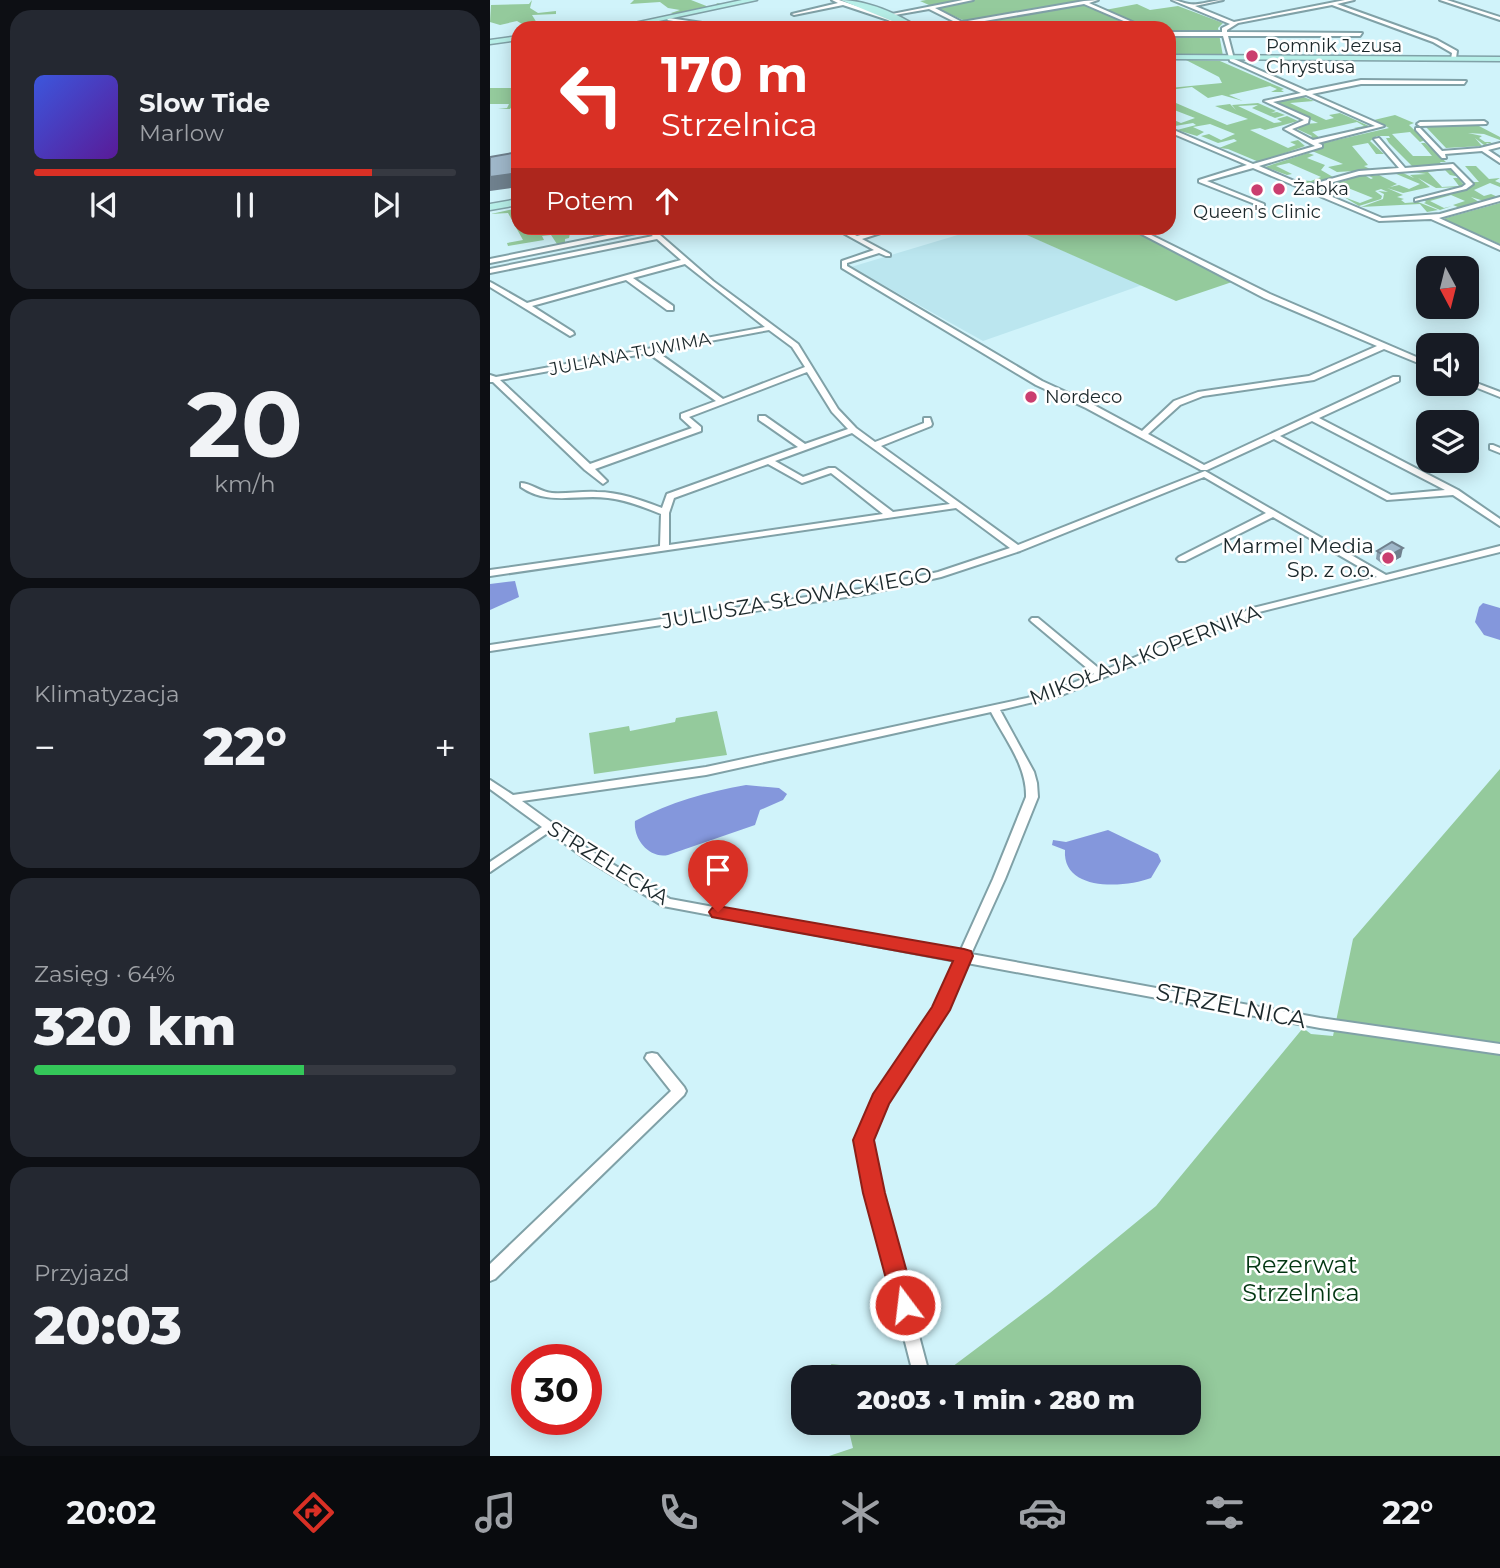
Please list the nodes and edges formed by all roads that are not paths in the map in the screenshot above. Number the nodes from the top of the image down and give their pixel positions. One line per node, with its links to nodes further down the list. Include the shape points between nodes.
1 (752, 0): 17 (street)
2 (834, 0): 10 (street)
3 (971, 0): 14 (street)
4 (1096, 0): 11 (street)
5 (1174, 0): 13 (street)
6 (1221, 0): 13 (street)
7 (1321, 0): 12 (street)
8 (1352, 0): 12 (street)
9 (1442, 0): 18 (street)
10 (844, 1): 15 (street); 16 (street); 21 (street)
11 (1084, 2): 24 (street); 25 (street)
12 (1331, 4): 26 (street); 32 (street, via 1436,41)
13 (1189, 6): 26 (street)
14 (929, 8): 16 (street); 23 (street)
15 (794, 14)
16 (889, 15): 22 (street)
17 (669, 19): 19 (street); 20 (street)
18 (1500, 19)
19 (657, 21)
20 (682, 21)
21 (894, 21)
22 (898, 21)
23 (957, 21)
24 (973, 21)
25 (1128, 21)
26 (1233, 23): 28 (street, via 1224,27)
27 (1176, 34): 28 (street)
28 (1224, 34): 29 (street); 34 (street)
29 (1360, 34)
30 (511, 39): 31 (street)
31 (490, 41)
32 (1452, 54): 34 (street); 35 (street)
33 (1176, 57): 34 (street)
34 (1231, 58): 37 (street)
35 (1500, 59)
36 (1464, 82): 37 (street, via 1368,82)
37 (1307, 93): 41 (street, via 1267,102 1307,119 1287,129); 41 (street, via 1381,126)
38 (1484, 124): 44 (street, via 1419,126)
39 (1176, 133): 46 (street)
40 (1377, 139): 48 (street)
41 (1313, 142): 46 (street, via 1320,146)
42 (1500, 145): 43 (street)
43 (1483, 149): 44 (street); 45 (street)
44 (1440, 153): 47 (street)
45 (1500, 161)
46 (1253, 166): 49 (street); 53 (street, via 1201,181)
47 (1453, 166): 48 (street); 51 (street, via 1468,186)
48 (1404, 170): 49 (street, via 1350,174)
49 (1306, 188): 55 (street, via 1381,220)
50 (1500, 199): 55 (street)
51 (1417, 200)
52 (511, 203): 54 (street)
53 (1262, 205)
54 (490, 207)
55 (1431, 217): 63 (street)
56 (614, 235): 66 (street)
57 (657, 235): 61 (street)
58 (850, 235): 62 (street)
59 (866, 235): 62 (street)
60 (1147, 235): 75 (street)
61 (659, 237): 67 (street); 68 (street)
62 (856, 238): 64 (street)
63 (1500, 248)
64 (879, 251): 65 (street); 88 (street, via 844,262 844,267 1051,389)
65 (888, 256)
66 (490, 261)
67 (687, 261): 69 (street); 73 (street)
68 (490, 271)
69 (627, 277): 71 (street); 72 (street)
70 (490, 284): 71 (street)
71 (526, 305): 74 (street)
72 (670, 308)
73 (769, 328): 76 (street, JULIANA TUWIMA); 78 (street, via 795,346)
74 (570, 334)
75 (1381, 347): 77 (street); 88 (street, via 1311,378 1201,394 1177,403)
76 (650, 351): 79 (street, JULIANA TUWIMA); 83 (street)
77 (1416, 360)
78 (810, 368): 83 (street); 87 (street)
79 (492, 378): 93 (street)
80 (1396, 379): 85 (street, JULIUSZA SŁOWACKIEGO)
81 (1479, 386): 82 (street)
82 (1500, 395)
83 (722, 401): 93 (street, via 684,416 698,429)
84 (762, 418): 91 (street)
85 (1313, 418): 89 (street, JULIUSZA SŁOWACKIEGO); 97 (street)
86 (927, 420): 90 (street, via 928,424)
87 (853, 430): 90 (street); 91 (street)
88 (1142, 435): 94 (street)
89 (1275, 436): 94 (street, JULIUSZA SŁOWACKIEGO); 97 (street, via 1390,498)
90 (874, 446): 98 (street)
91 (805, 448): 92 (street)
92 (769, 461): 99 (street, via 670,496); 101 (street, via 802,480 832,470)
93 (588, 468): 95 (street)
94 (1204, 471): 100 (street); 104 (street, JULIUSZA SŁOWACKIEGO)
95 (603, 481)
96 (524, 485): 99 (street, via 532,493 554,496 610,495)
97 (1455, 492): 102 (street)
98 (955, 506): 101 (street); 104 (street)
99 (665, 513): 103 (street)
100 (1273, 513): 106 (street); 108 (street)
101 (892, 516): 103 (street)
102 (1500, 523)
103 (664, 549): 107 (street)
104 (1017, 549): 110 (street, JULIUSZA SŁOWACKIEGO, via 941,574 866,591)
105 (1500, 549): 108 (street, MIKOŁAJA KOPERNIKA)
106 (1182, 559)
107 (490, 573)
108 (1385, 578): 111 (street, MIKOŁAJA KOPERNIKA, via 1256,610)
109 (1035, 620): 111 (street)
110 (490, 648)
111 (1101, 674): 112 (street, MIKOŁAJA KOPERNIKA, via 1058,692)
112 (994, 709): 114 (street, MIKOŁAJA KOPERNIKA, via 706,772); 118 (street, via 1029,772 1032,797)
113 (490, 784): 114 (street, STRZELECKA)
114 (513, 799): 115 (street, STRZELECKA)
115 (548, 828): 116 (street); 117 (street, STRZELECKA, via 667,903)
116 (490, 868)
117 (821, 931): 118 (street, STRZELNICA)
118 (964, 956): 119 (street, STRZELNICA, via 1320,1023); 122 (street, via 940,1010 880,1100 863,1140)
119 (1500, 1049)
120 (652, 1058): 121 (street, via 679,1091)
121 (490, 1274)
122 (919, 1365)

